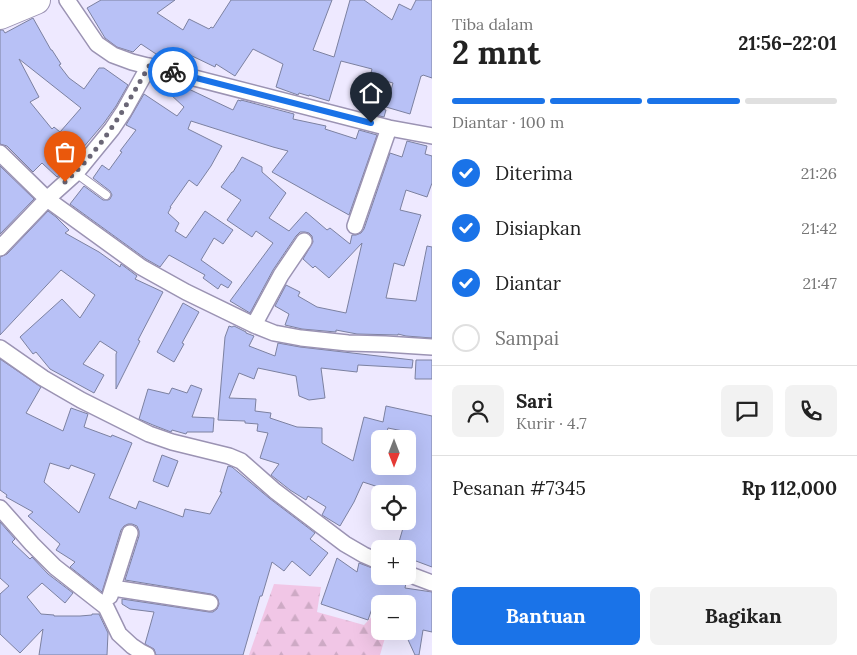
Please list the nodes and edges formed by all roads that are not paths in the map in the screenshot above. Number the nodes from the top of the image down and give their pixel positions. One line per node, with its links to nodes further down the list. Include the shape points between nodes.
1 (67, 0): 2 (street, via 97,44 113,55)
2 (149, 66): 3 (street); 6 (street, via 112,129)
3 (389, 128): 4 (street); 9 (street)
4 (432, 136)
5 (0, 153): 8 (street)
6 (76, 173): 7 (lane); 8 (street)
7 (106, 195)
8 (47, 199): 11 (street); 12 (street, via 141,267)
9 (355, 226)
10 (304, 241): 12 (street)
11 (0, 248)
12 (254, 325): 13 (street, via 301,338)
13 (432, 347)
14 (0, 348): 17 (street, via 81,400 149,434 241,461 345,544)
15 (0, 508): 22 (street, via 55,567)
16 (130, 533): 20 (street)
17 (371, 558)
18 (416, 577): 19 (street)
19 (432, 582)
20 (113, 588): 21 (street); 22 (street)
21 (210, 603)
22 (106, 607): 23 (street, via 119,634)
23 (147, 655)

